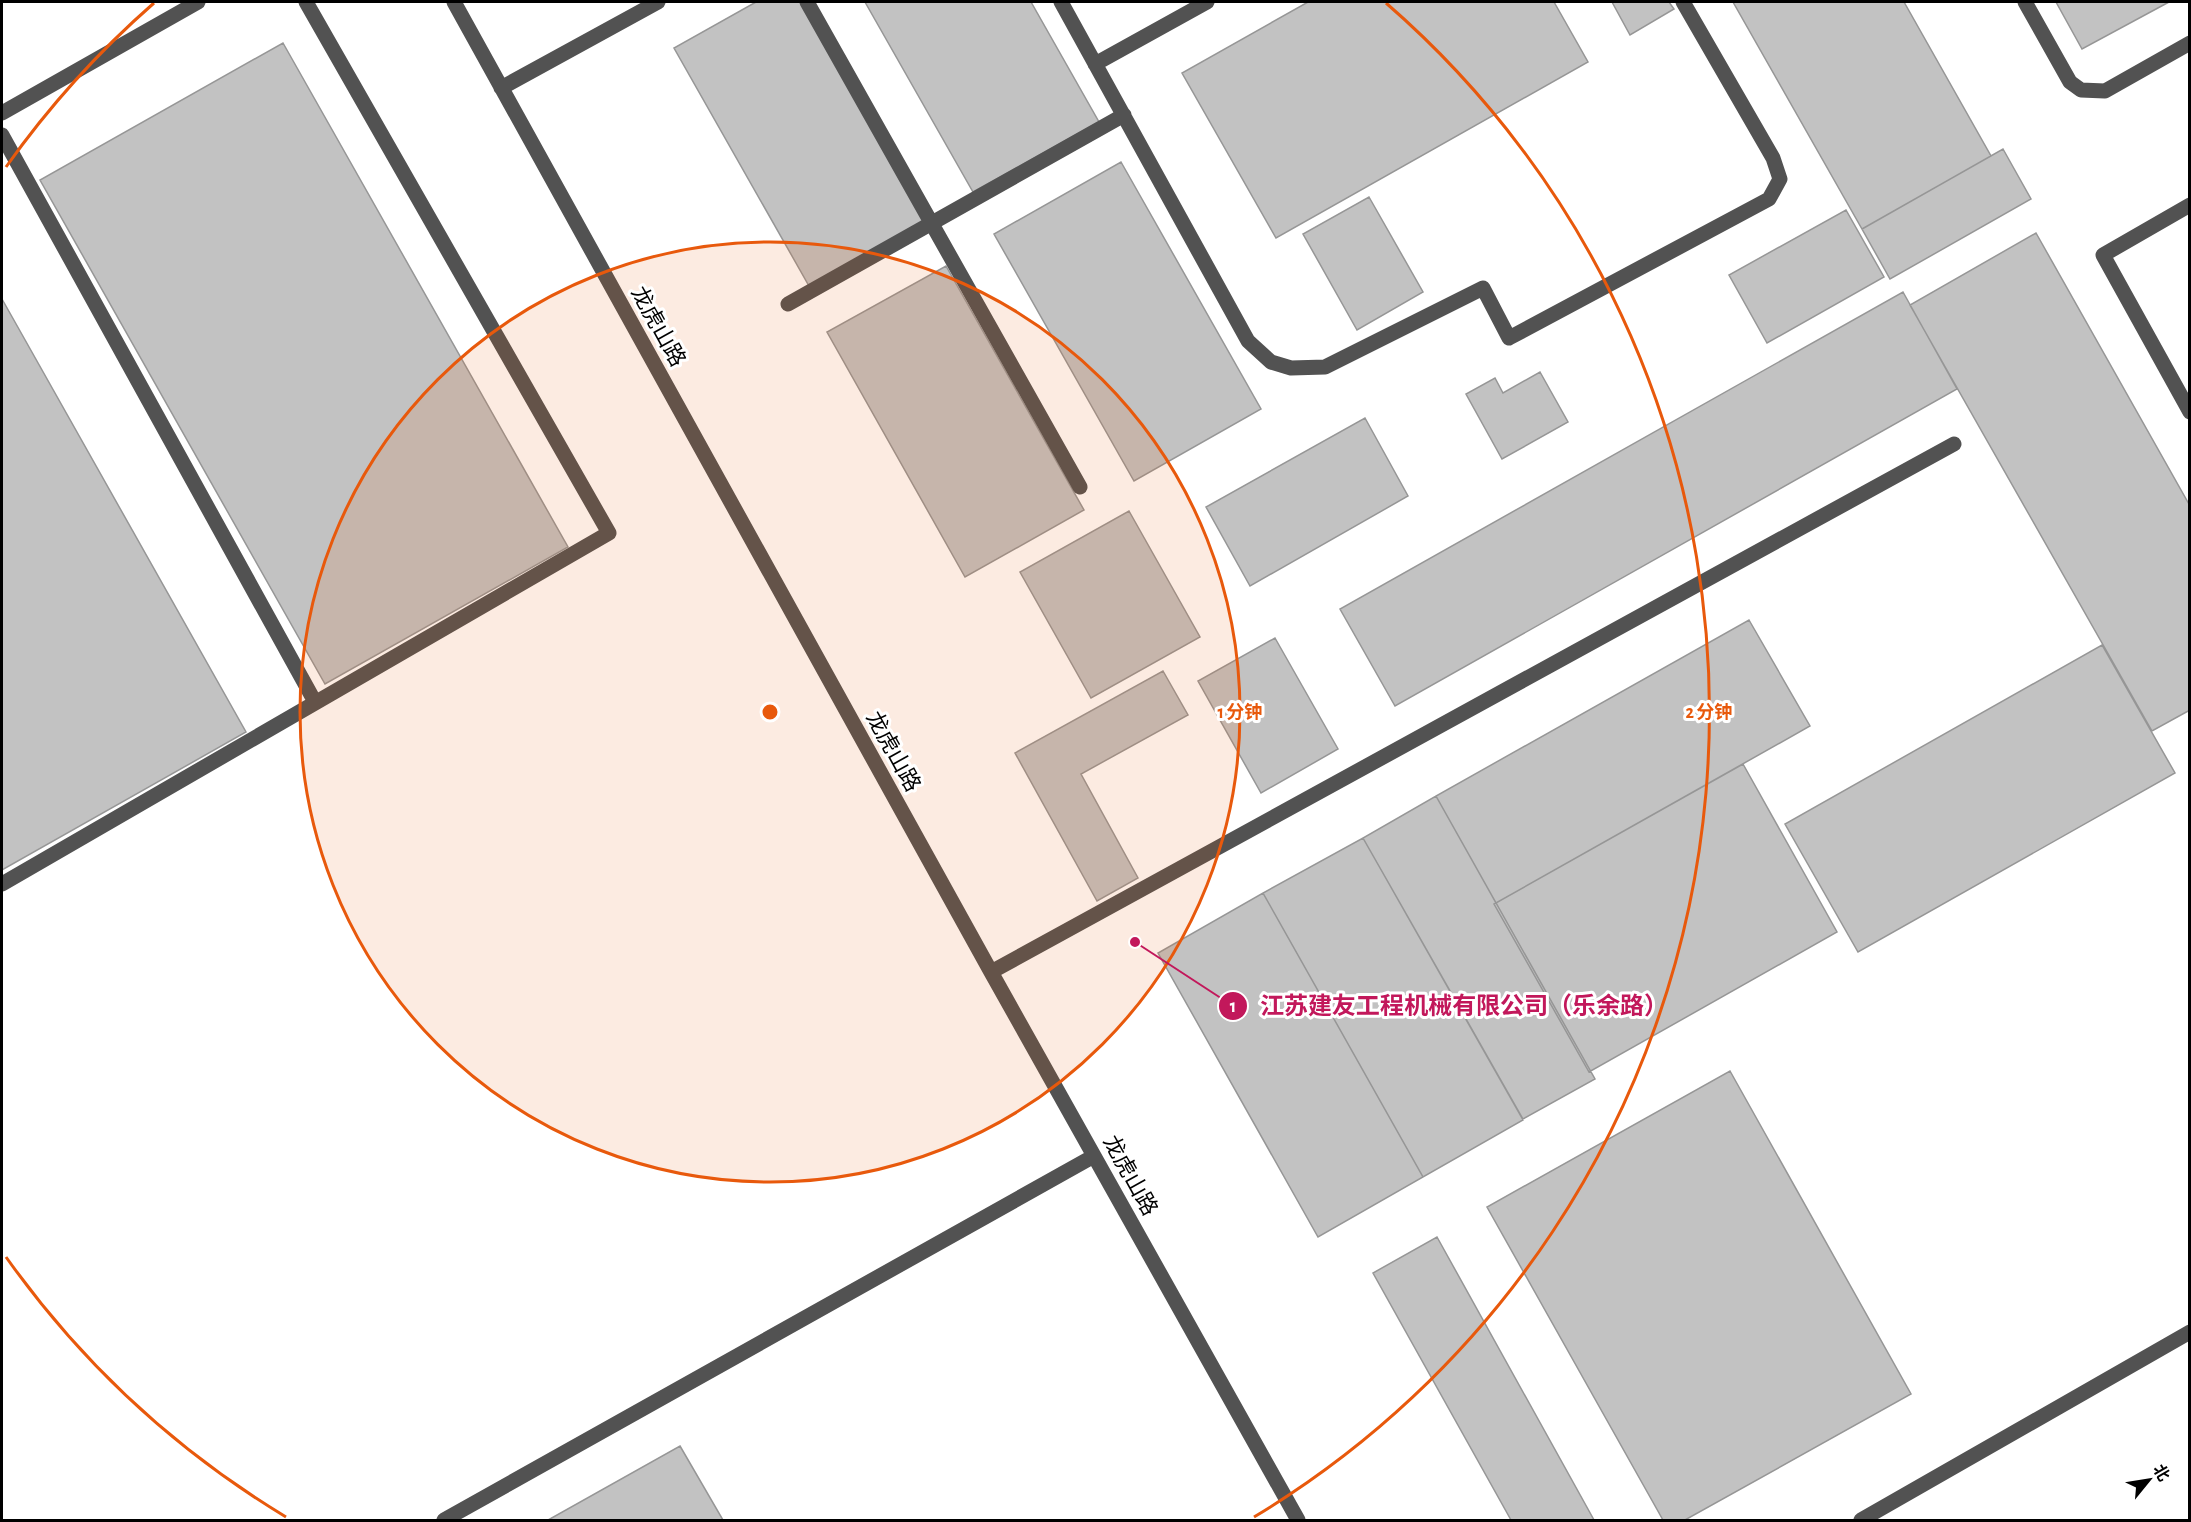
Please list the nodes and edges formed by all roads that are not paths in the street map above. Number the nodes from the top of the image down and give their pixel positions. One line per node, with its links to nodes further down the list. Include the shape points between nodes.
1 (195, 2): 13 (street)
2 (306, 2): 22 (street, via 609,533)
3 (454, 2): 12 (street, 龙虎山路)
4 (657, 2): 12 (street)
5 (807, 2): 17 (street)
6 (1061, 2): 11 (street)
7 (1207, 2): 11 (street)
8 (1683, 2): 14 (street, via 1773,158 1780,179 1769,200 1509,338 1483,288 1325,367 1291,368 1270,362 1248,341)
9 (2025, 2): 10 (street, via 2070,82 2081,90 2105,91)
10 (2190, 44)
11 (1095, 64): 14 (street)
12 (501, 88): 24 (street, 龙虎山路)
13 (2, 113)
14 (1124, 115): 17 (street)
15 (2, 135): 22 (street)
16 (2190, 205): 19 (street, via 2103,255)
17 (932, 223): 18 (street); 21 (street)
18 (788, 304)
19 (2190, 412)
20 (1954, 444): 24 (street)
21 (1080, 487)
22 (315, 702): 23 (street)
23 (2, 884)
24 (991, 972): 25 (street, 龙虎山路)
25 (1094, 1156): 27 (street); 28 (street, 龙虎山路)
26 (2190, 1332): 29 (street)
27 (444, 1521)
28 (1298, 1521)
29 (1861, 1521)

